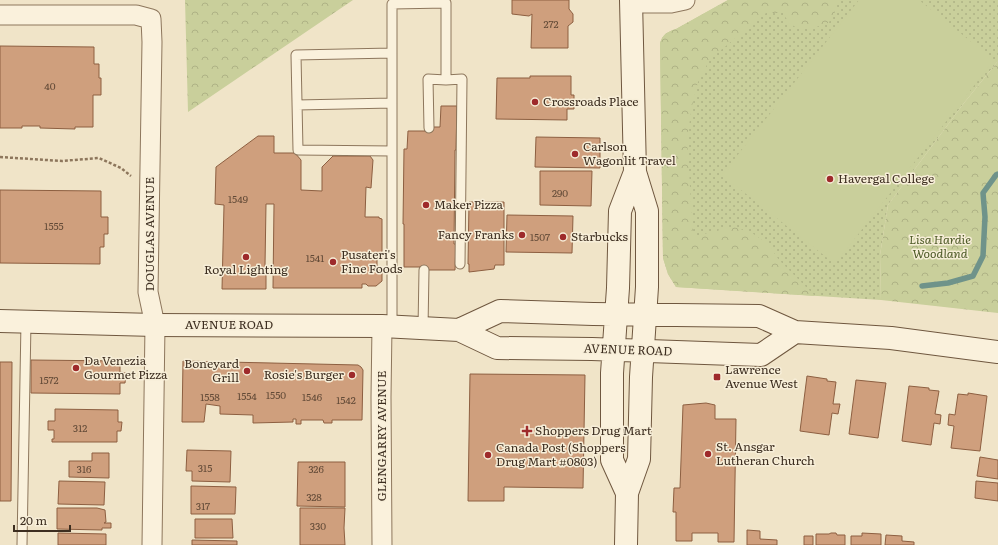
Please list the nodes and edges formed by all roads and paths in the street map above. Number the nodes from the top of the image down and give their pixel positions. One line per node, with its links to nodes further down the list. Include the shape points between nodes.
1 (685, 0): 2 (street, via 671,3)
2 (631, 2): 11 (main road)
3 (10, 10): 19 (street, DOUGLAS AVENUE, via 136,15 151,19 148,292)
4 (392, 53): 5 (lane, via 392,4 446,3); 6 (lane); 7 (lane, via 296,55)
5 (446, 80): 8 (lane, via 428,80); 13 (lane, via 462,79)
6 (392, 102): 7 (lane); 9 (lane)
7 (297, 105): 9 (lane, via 298,150)
8 (428, 128)
9 (392, 151): 20 (lane)
10 (0, 157): 12 (path, via 62,161 99,158)
11 (635, 172): 15 (main road, via 620,211); 16 (main road, via 647,211)
12 (132, 176)
13 (460, 264)
14 (424, 270): 21 (lane)
15 (616, 314): 16 (main road, AVENUE ROAD); 22 (main road, AVENUE ROAD, via 500,311); 24 (main road)
16 (645, 315): 23 (main road, AVENUE ROAD, via 759,316); 25 (main road)
17 (0, 321): 18 (main road, AVENUE ROAD)
18 (26, 322): 19 (main road, AVENUE ROAD); 28 (lane)
19 (155, 324): 20 (main road, AVENUE ROAD); 29 (street, DOUGLAS AVENUE)
20 (387, 326): 21 (main road, AVENUE ROAD); 30 (street, GLENGARRY AVENUE, via 381,397)
21 (423, 328): 22 (main road, AVENUE ROAD)
22 (459, 330): 24 (main road, AVENUE ROAD, via 497,348)
23 (795, 332): 25 (main road, AVENUE ROAD, via 761,355); 26 (main road, AVENUE ROAD, via 891,338)
24 (614, 350): 25 (main road, AVENUE ROAD); 27 (main road, via 612,460)
25 (642, 350): 27 (main road, via 639,459)
26 (998, 352)
27 (627, 493): 31 (main road)
28 (22, 545)
29 (152, 545)
30 (382, 545)
31 (626, 545)

